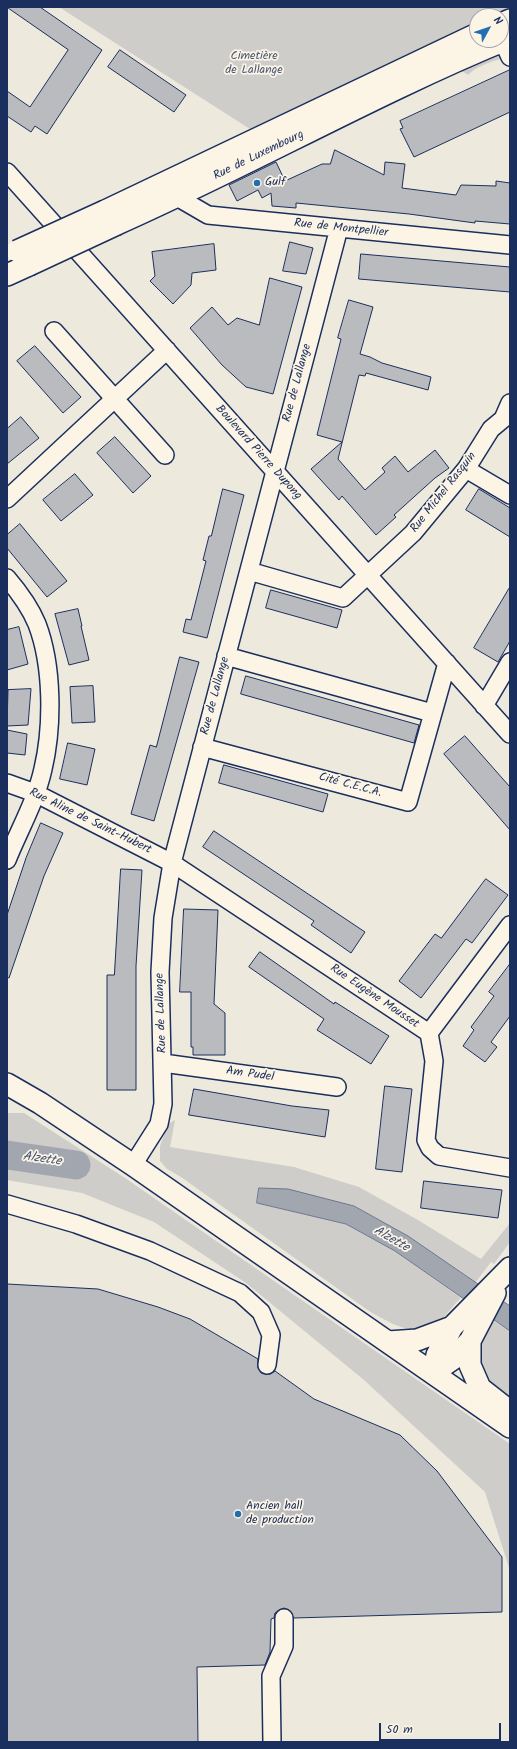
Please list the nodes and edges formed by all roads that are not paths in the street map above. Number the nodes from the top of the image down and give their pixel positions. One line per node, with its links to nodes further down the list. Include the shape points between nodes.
1 (469, 38): 3 (main road, Rue de Luxembourg)
2 (485, 48): 5 (main road, Rue de Luxembourg, via 369,101)
3 (194, 168): 5 (main road); 6 (main road, Rue de Luxembourg)
4 (7, 172): 12 (street, Boulevard Pierre Dupong)
5 (177, 197): 6 (main road, Rue de Luxembourg); 7 (street, Rue de Montpellier, via 208,215)
6 (111, 217): 9 (main road, Rue de Luxembourg, bridge)
7 (339, 228): 8 (street, Rue de Montpellier); 17 (street, Rue de Lallange)
8 (510, 245)
9 (18, 257): 10 (main road, Rue de Luxembourg)
10 (7, 275)
11 (54, 332): 13 (street)
12 (166, 350): 13 (street); 17 (street, Boulevard Pierre Dupong)
13 (115, 399): 15 (street); 19 (street)
14 (510, 403): 16 (street, Rue Michel Rasquin, via 503,419 491,429)
15 (165, 455)
16 (466, 469): 18 (street); 21 (street, Rue Michel Rasquin, via 413,533)
17 (275, 472): 20 (street, Rue de Lallange); 21 (street, Boulevard Pierre Dupong)
18 (510, 495)
19 (7, 499)
20 (249, 571): 21 (street, Rue Michel Rasquin, via 343,598); 23 (street, Rue de Lallange)
21 (368, 575): 25 (street, Boulevard Pierre Dupong)
22 (7, 578): 31 (street, via 22,596 36,624 46,655 48,738 43,770)
23 (226, 656): 27 (street); 29 (street, Rue de Lallange)
24 (510, 662): 26 (street)
25 (447, 663): 26 (street, Boulevard Pierre Dupong); 27 (street, Cité C.E.C.A.)
26 (484, 706): 28 (street, Boulevard Pierre Dupong)
27 (432, 713): 29 (street, Cité C.E.C.A., via 408,802)
28 (510, 734)
29 (202, 747): 33 (street, Rue de Lallange)
30 (7, 783): 31 (street, Rue Aline de Saint-Hubert)
31 (35, 793): 32 (street); 33 (street, Rue Aline de Saint-Hubert)
32 (7, 860)
33 (172, 863): 35 (street, Rue Eugène Mousset); 36 (street, Rue de Lallange, via 163,918 160,972)
34 (510, 925): 35 (street)
35 (429, 1033): 40 (street, Rue Eugène Mousset, via 434,1061 426,1140 430,1148 439,1156)
36 (163, 1064): 38 (street, Am Pudel); 39 (street, Rue de Lallange, via 163,1104 159,1124)
37 (7, 1084): 39 (main road)
38 (337, 1087)
39 (133, 1165): 45 (main road)
40 (510, 1168)
41 (7, 1204): 46 (street, via 76,1224 150,1251 240,1294 261,1312 270,1335)
42 (508, 1270): 43 (main road); 44 (main road)
43 (452, 1327): 45 (main road, via 417,1340); 47 (main road, via 437,1355)
44 (470, 1341): 47 (main road, via 453,1359); 48 (main road, via 470,1365 480,1388)
45 (388, 1342): 47 (main road)
46 (267, 1365)
47 (433, 1374): 49 (main road)
48 (510, 1412)
49 (510, 1427)
50 (284, 1618): 51 (street, via 284,1646 271,1676)
51 (272, 1742)

